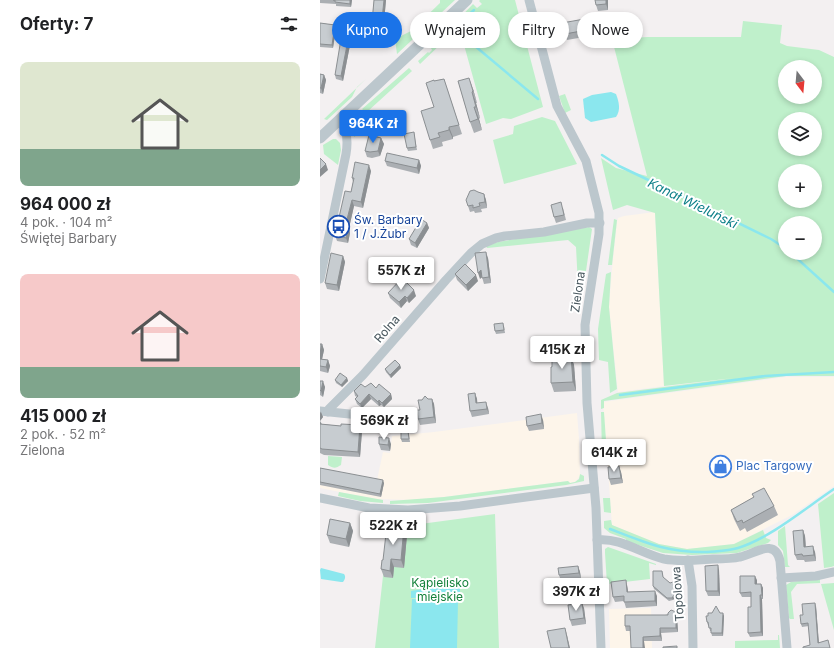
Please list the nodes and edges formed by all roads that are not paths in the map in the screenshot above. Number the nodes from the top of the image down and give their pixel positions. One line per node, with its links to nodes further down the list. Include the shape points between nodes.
1 (467, 0): 3 (street)
2 (529, 0): 5 (street, Zielona, via 554,100 586,162)
3 (339, 120): 4 (street); 6 (street, via 343,124 348,143)
4 (320, 138)
5 (600, 223): 7 (street, Rolna, via 505,236 482,244 446,280 362,375); 9 (street, Zielona, via 584,330 586,404)
6 (320, 279)
7 (324, 412): 8 (street)
8 (359, 414)
9 (594, 488): 10 (street, via 460,506 408,510 369,508); 11 (street, Zielona)
10 (320, 498)
11 (597, 540): 12 (street, Topolowa, via 607,539 664,558); 15 (street, Zielona)
12 (688, 560): 14 (street, via 740,558 769,548 779,556); 16 (street, Topolowa, via 692,586)
13 (834, 572): 14 (street)
14 (781, 578): 17 (street)
15 (601, 648)
16 (693, 648)
17 (788, 648)

